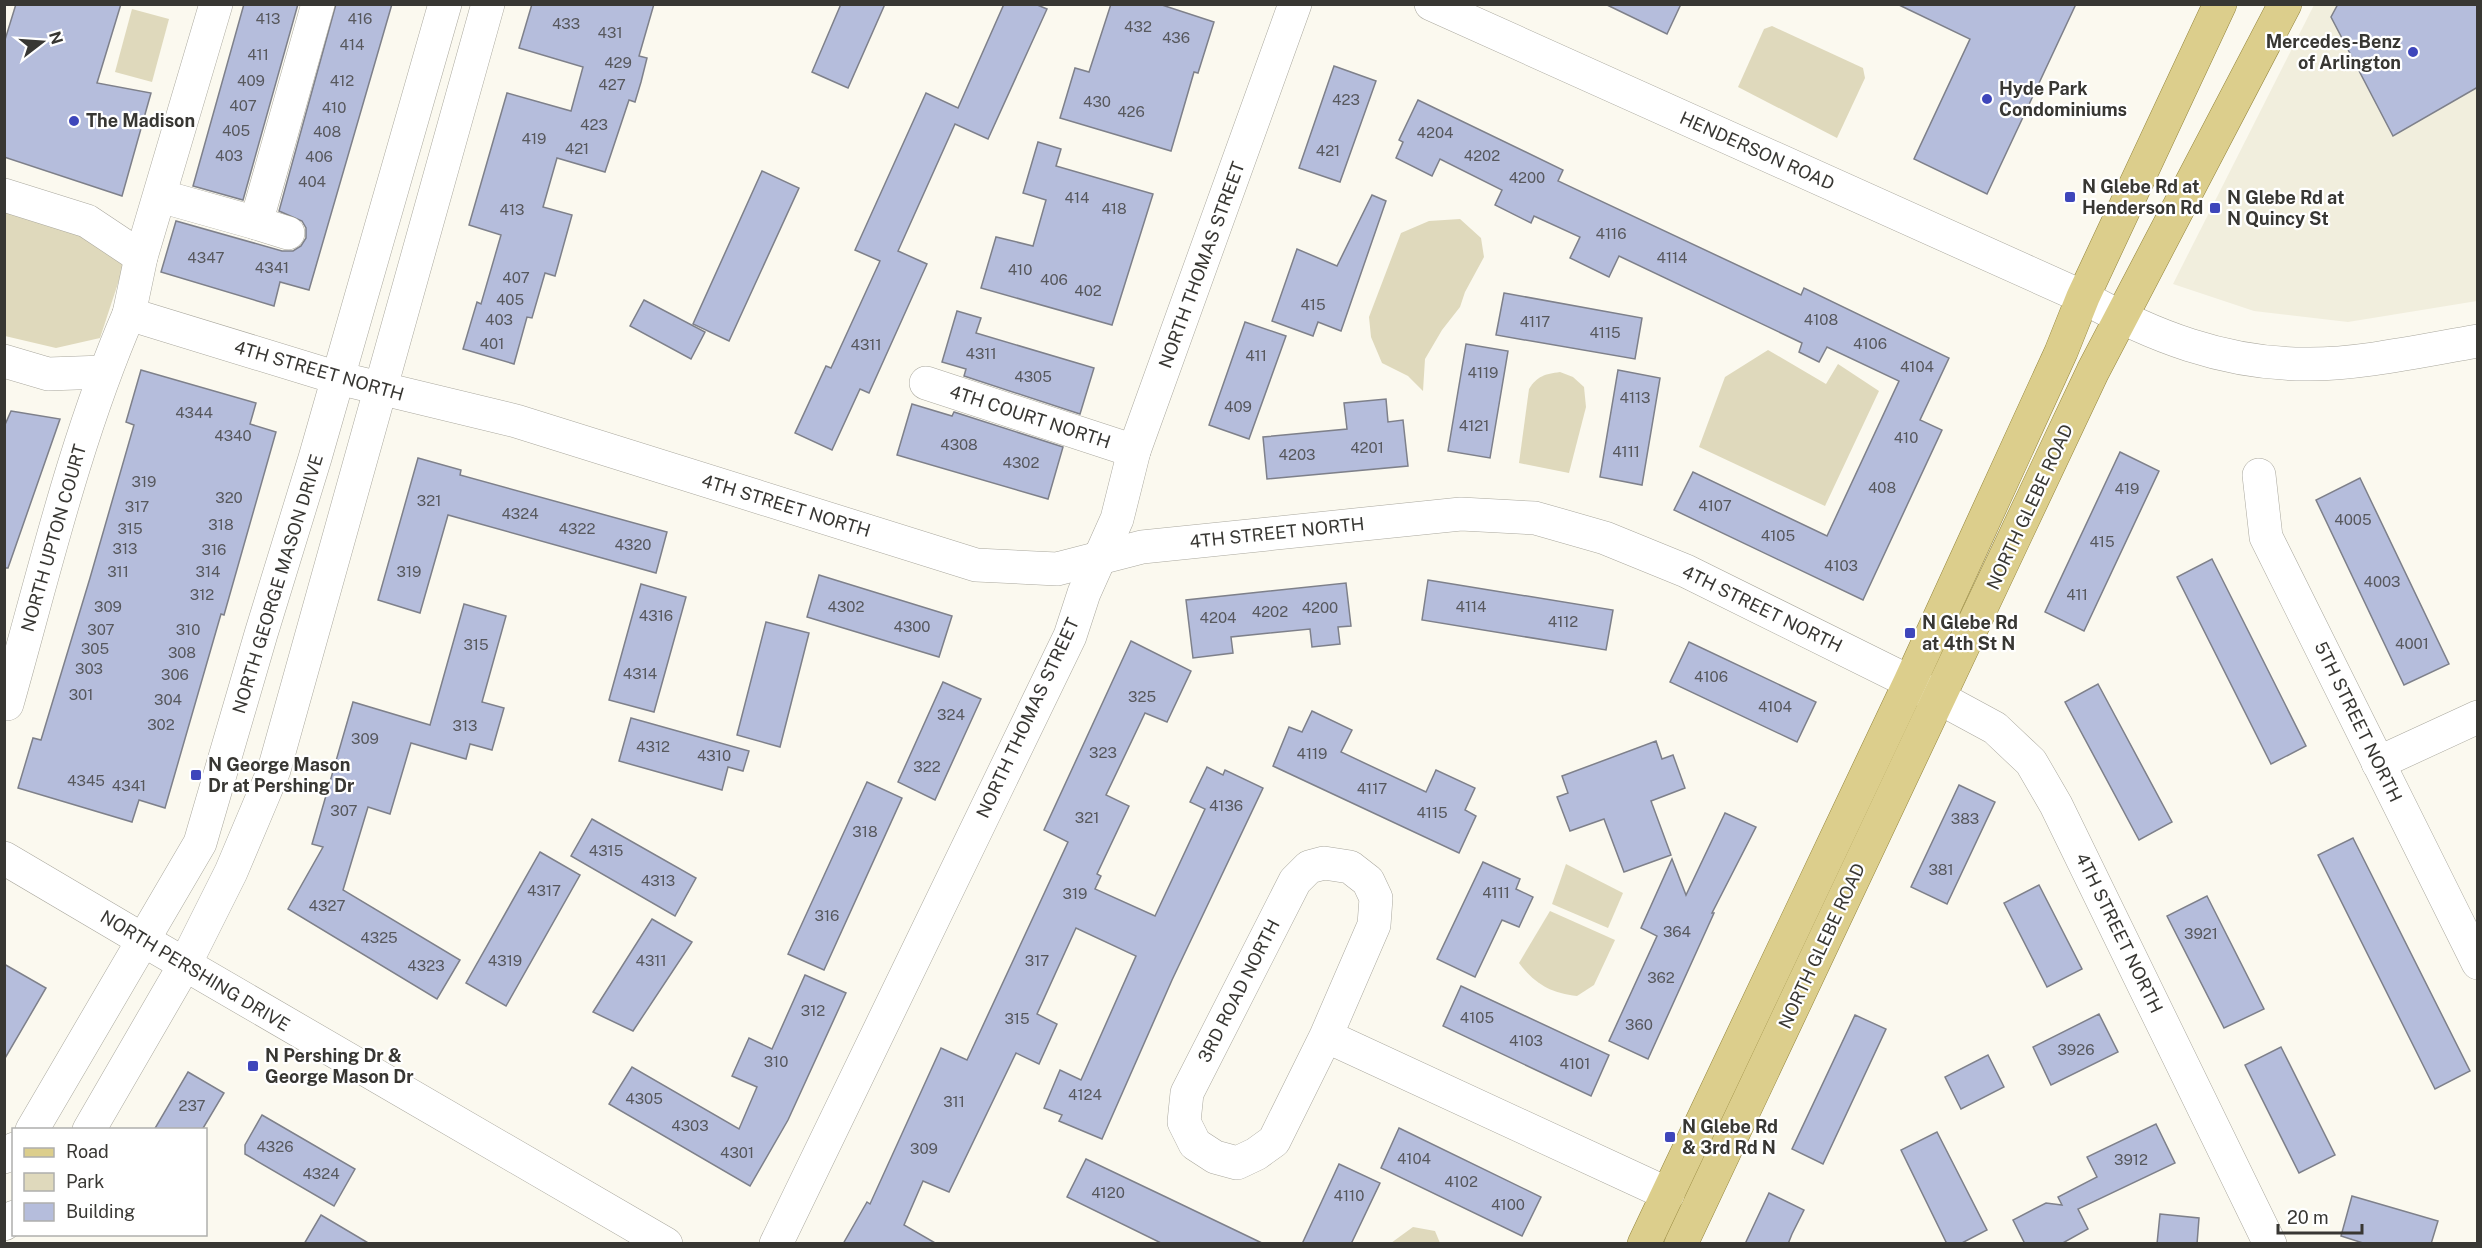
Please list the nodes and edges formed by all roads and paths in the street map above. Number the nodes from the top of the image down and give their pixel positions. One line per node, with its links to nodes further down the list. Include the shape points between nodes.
1 (216, 4): 10 (street)
2 (318, 4): 11 (street)
3 (445, 4): 20 (street, NORTH GEORGE MASON DRIVE)
4 (488, 4): 22 (street)
5 (1295, 4): 23 (street, NORTH THOMAS STREET)
6 (1431, 4): 14 (street, HENDERSON ROAD)
7 (2220, 4): 14 (main road, NORTH GLEBE ROAD)
8 (2285, 4): 16 (main road, NORTH GLEBE ROAD)
9 (4, 195): 13 (street, via 87,221)
10 (160, 196): 11 (street); 13 (street)
11 (256, 223): 12 (street)
12 (288, 233)
13 (141, 257): 15 (street)
14 (2083, 297): 16 (street, HENDERSON ROAD); 26 (main road, NORTH GLEBE ROAD)
15 (129, 314): 19 (street); 20 (street, 4TH STREET NORTH)
16 (2121, 319): 17 (street, HENDERSON ROAD, via 2196,348 2305,364); 27 (main road, NORTH GLEBE ROAD)
17 (2478, 341)
18 (4, 361): 19 (street, via 48,374)
19 (104, 372): 28 (street, NORTH UPTON COURT)
20 (338, 378): 22 (street, 4TH STREET NORTH); 32 (street, NORTH GEORGE MASON DRIVE, via 200,843)
21 (926, 383): 23 (street, 4TH COURT NORTH)
22 (380, 390): 25 (street, 4TH STREET NORTH, via 516,421 976,565 1057,569); 34 (street, via 274,770 231,872)
23 (1134, 451): 25 (street, NORTH THOMAS STREET, via 1117,519)
24 (2259, 475): 30 (street, 5TH STREET NORTH, via 2266,537)
25 (1098, 558): 26 (street, 4TH STREET NORTH, via 1142,547 1461,514 1535,518 1605,538 1686,571); 41 (street, NORTH THOMAS STREET, via 1070,636)
26 (1910, 682): 27 (street, 4TH STREET NORTH); 38 (main road, NORTH GLEBE ROAD)
27 (1940, 699): 39 (main road, NORTH GLEBE ROAD); 44 (street, 4TH STREET NORTH, via 1995,728 2031,762 2056,805)
28 (6, 704)
29 (2478, 717): 30 (street)
30 (2378, 763): 33 (street, 5TH STREET NORTH)
31 (4, 858): 32 (street, NORTH PERSHING DRIVE)
32 (143, 940): 34 (street, NORTH PERSHING DRIVE); 36 (street, NORTH GEORGE MASON DRIVE)
33 (2478, 963)
34 (184, 966): 37 (street); 40 (street, NORTH PERSHING DRIVE)
35 (1326, 1036): 35 (street, 3RD ROAD NORTH, via 1274,1141 1237,1163 1195,1144 1184,1122 1187,1093 1295,881 1309,867 1324,863 1350,867 1368,881 1376,898 1374,925); 38 (street)
36 (34, 1128)
37 (90, 1128)
38 (1668, 1194): 39 (main road); 42 (main road, NORTH GLEBE ROAD)
39 (1698, 1208): 43 (main road, NORTH GLEBE ROAD)
40 (666, 1244)
41 (776, 1244)
42 (1644, 1244)
43 (1680, 1244)
44 (2270, 1244)

